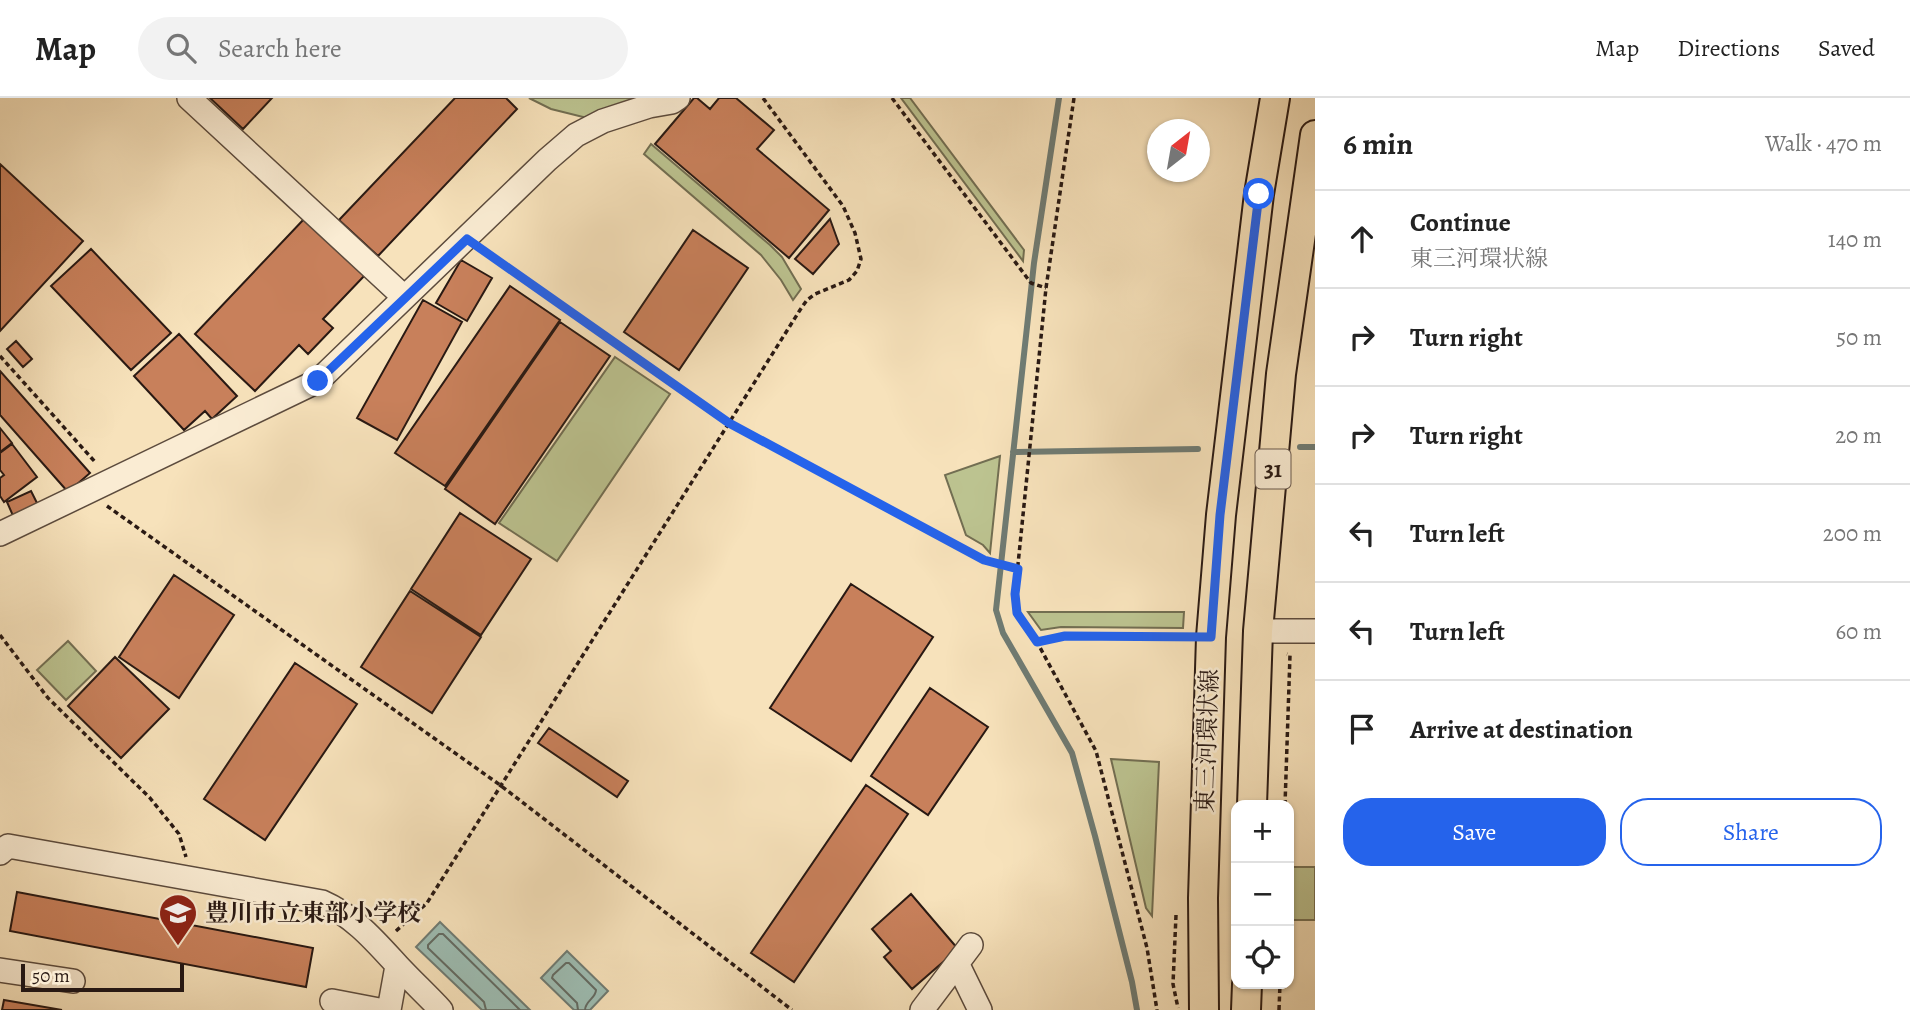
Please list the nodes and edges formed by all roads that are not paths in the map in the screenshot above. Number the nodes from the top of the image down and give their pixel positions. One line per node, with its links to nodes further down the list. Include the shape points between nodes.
1 (189, 98): 5 (street)
2 (678, 98): 5 (street, via 603,121 576,135)
3 (1275, 98): 23 (main road, 東三河環状線 / 31, via 1223,489 1211,637)
4 (1315, 135): 7 (main road, 東三河環状線 / 31, via 1281,374)
5 (404, 298): 6 (street, via 318,381)
6 (0, 534)
7 (1258, 631): 8 (street); 9 (main road, 東三河環状線 / 31)
8 (1315, 631)
9 (1252, 800)
10 (0, 853): 13 (street, via 8,846 322,902 338,909)
11 (971, 945): 12 (street)
12 (958, 965): 21 (street); 22 (street)
13 (397, 966): 19 (street); 20 (street)
14 (0, 970): 15 (street)
15 (73, 981)
16 (1247, 989): 24 (main road)
17 (332, 1001): 18 (street)
18 (379, 1010)
19 (389, 1010)
20 (441, 1010)
21 (922, 1010)
22 (980, 1010)
23 (1204, 1010)
24 (1246, 1010)

